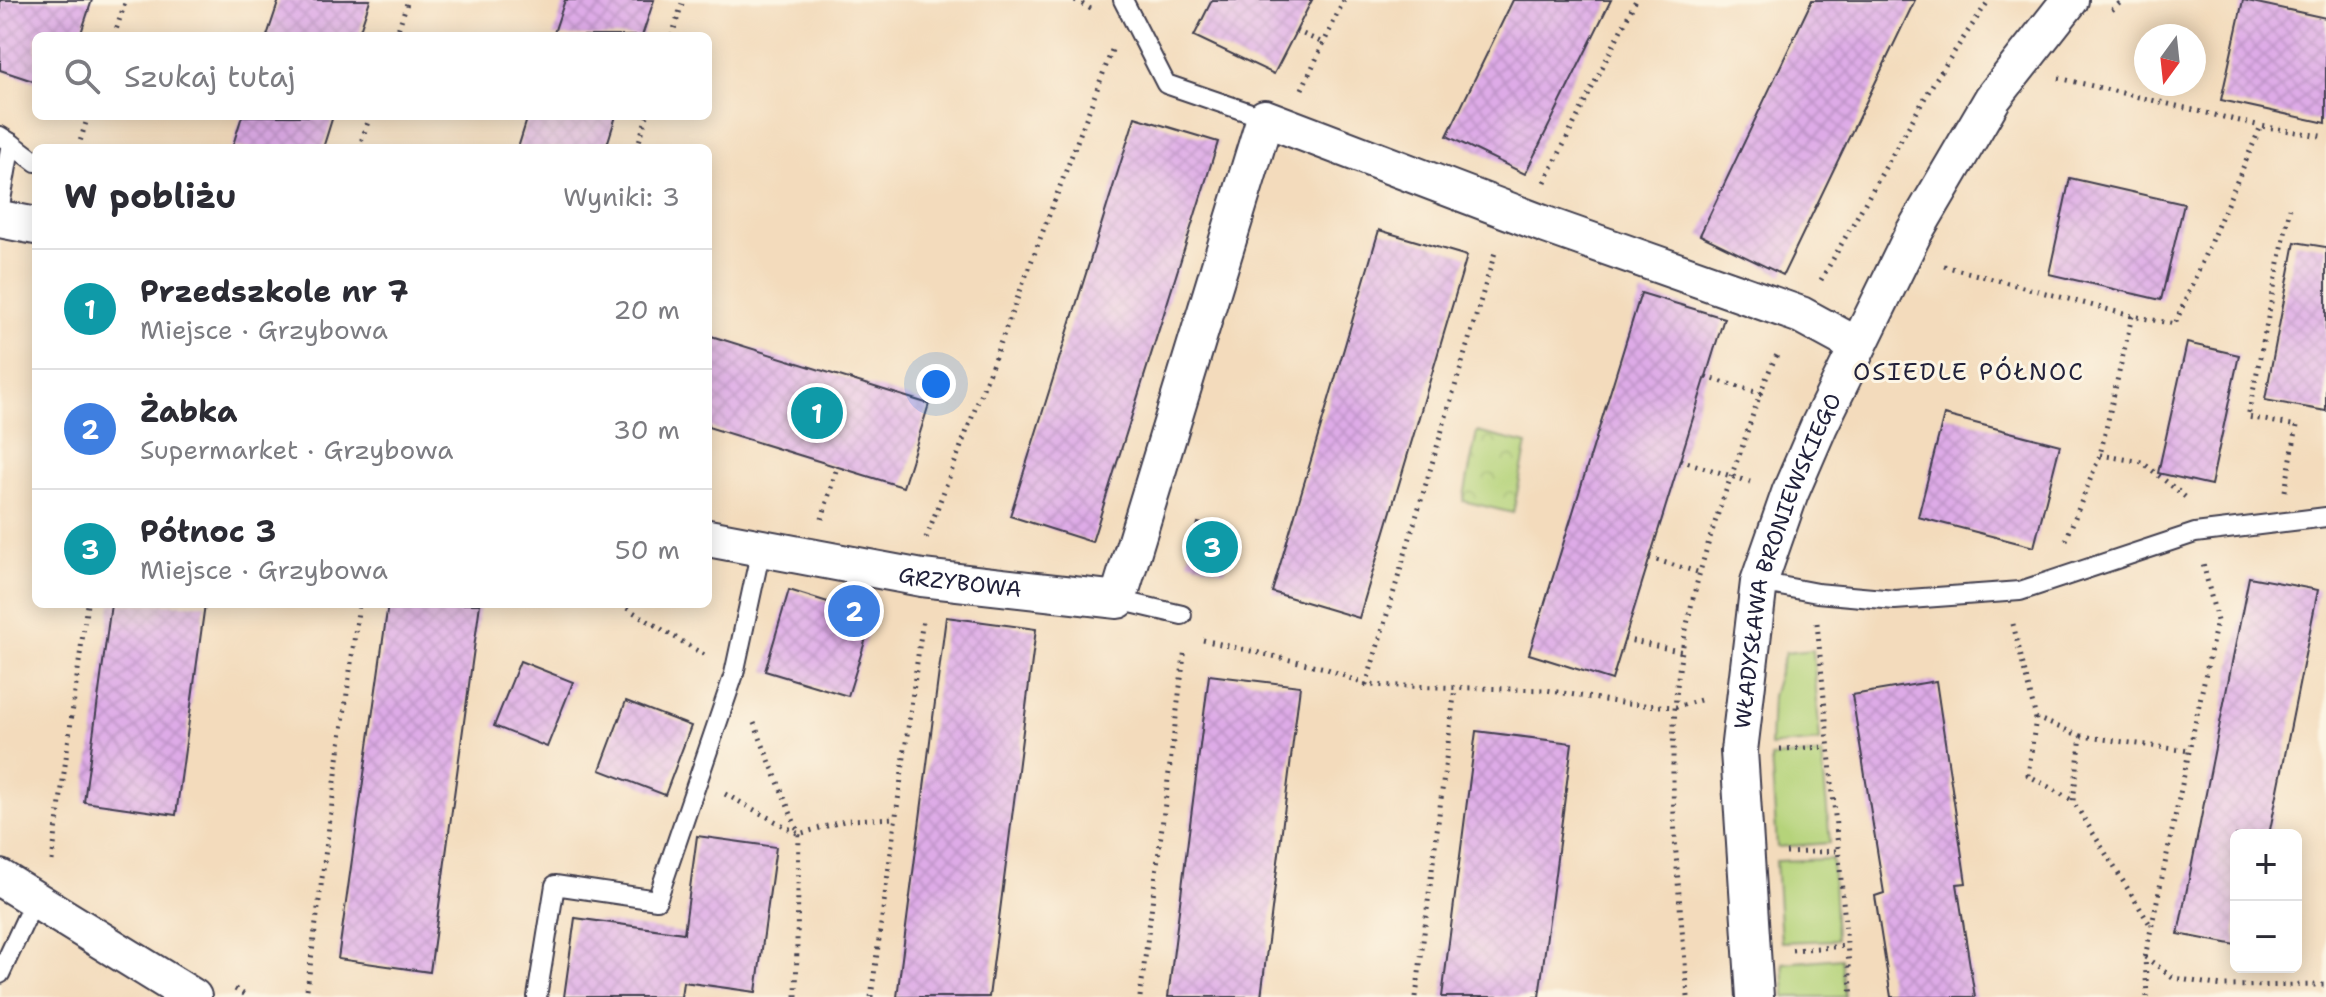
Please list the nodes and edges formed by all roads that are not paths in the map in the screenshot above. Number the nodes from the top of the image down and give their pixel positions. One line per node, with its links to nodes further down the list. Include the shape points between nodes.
1 (1123, 0): 3 (lane, via 1166,84)
2 (2070, 0): 9 (street, WŁADYSŁAWA BRONIEWSKIEGO, via 1993,98 1913,234)
3 (1275, 122): 9 (street, via 1801,315); 14 (street)
4 (6, 140): 5 (lane); 6 (lane)
5 (32, 159)
6 (0, 206)
7 (0, 219): 8 (street)
8 (32, 225)
9 (1858, 346): 13 (street, WŁADYSŁAWA BRONIEWSKIEGO, via 1790,493)
10 (2326, 517): 13 (lane, via 2195,533 2020,591 1895,600)
11 (712, 539): 12 (street, GRZYBOWA)
12 (761, 549): 14 (street, GRZYBOWA, via 922,578); 20 (lane, via 734,674 657,900 555,885)
13 (1759, 582): 21 (street, WŁADYSŁAWA BRONIEWSKIEGO, via 1739,751)
14 (1118, 600): 15 (lane)
15 (1182, 615)
16 (0, 878): 17 (street)
17 (43, 885): 18 (lane); 19 (street)
18 (0, 974)
19 (193, 997)
20 (537, 997)
21 (1755, 997)

